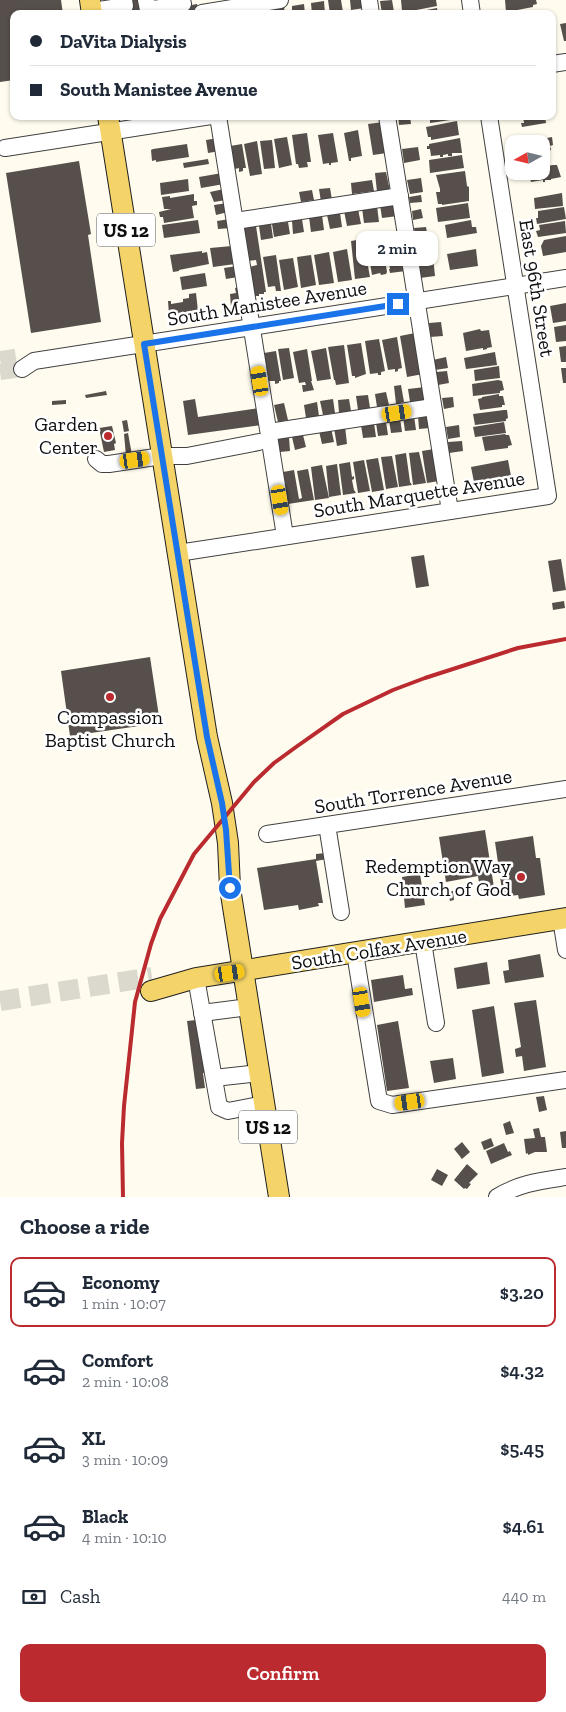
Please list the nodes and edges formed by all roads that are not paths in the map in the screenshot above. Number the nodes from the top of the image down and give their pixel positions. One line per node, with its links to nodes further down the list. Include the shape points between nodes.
1 (124, 0): 5 (street, via 124,6)
2 (146, 0): 3 (street, via 148,10 183,4)
3 (182, 0)
4 (280, 0): 6 (street)
5 (91, 8)
6 (201, 9)
7 (160, 120): 11 (street)
8 (219, 120): 14 (street)
9 (388, 120): 13 (street)
10 (490, 120): 16 (street, East 96th Street)
11 (109, 124): 12 (street); 19 (main road, US 12)
12 (5, 148)
13 (400, 196): 14 (street); 17 (street)
14 (235, 222): 18 (street)
15 (566, 278): 16 (street, South Manistee Avenue)
16 (515, 286): 17 (street, South Manistee Avenue); 25 (street, East 96th Street)
17 (416, 301): 18 (street, South Manistee Avenue); 21 (street)
18 (252, 327): 19 (street, South Manistee Avenue); 22 (street)
19 (144, 344): 20 (street, South Manistee Avenue); 23 (main road, US 12)
20 (25, 362)
21 (433, 407): 22 (street); 26 (street)
22 (264, 437): 23 (street, via 187,456); 27 (street)
23 (162, 456): 24 (street, via 110,464 102,464); 28 (main road, US 12)
24 (96, 459)
25 (548, 496): 26 (street, South Marquette Avenue)
26 (450, 511): 27 (street, South Marquette Avenue)
27 (285, 536): 28 (street, South Marquette Avenue)
28 (178, 553): 37 (main road, US 12, via 207,737 211,805 230,888)
29 (566, 789): 30 (street, South Torrence Avenue)
30 (327, 825): 31 (street, South Torrence Avenue); 32 (street)
31 (267, 834)
32 (341, 912)
33 (564, 919): 34 (main road, South Colfax Avenue); 35 (street, South Colfax Avenue)
34 (423, 942): 36 (main road, South Colfax Avenue); 42 (street)
35 (566, 950)
36 (354, 953): 37 (main road, South Colfax Avenue); 45 (street, via 379,1101 392,1105)
37 (243, 971): 38 (main road, South Colfax Avenue); 40 (main road, US 12)
38 (196, 978): 39 (main road, South Colfax Avenue); 41 (street)
39 (152, 984)
40 (249, 1007): 41 (street); 43 (main road, US 12)
41 (202, 1013): 44 (street)
42 (436, 1022)
43 (259, 1073): 44 (street); 46 (main road, US 12)
44 (214, 1078): 46 (street, via 219,1107 228,1111)
45 (566, 1080)
46 (264, 1104): 48 (main road, US 12)
47 (566, 1177): 49 (street, via 524,1183)
48 (279, 1197)
49 (497, 1197)

